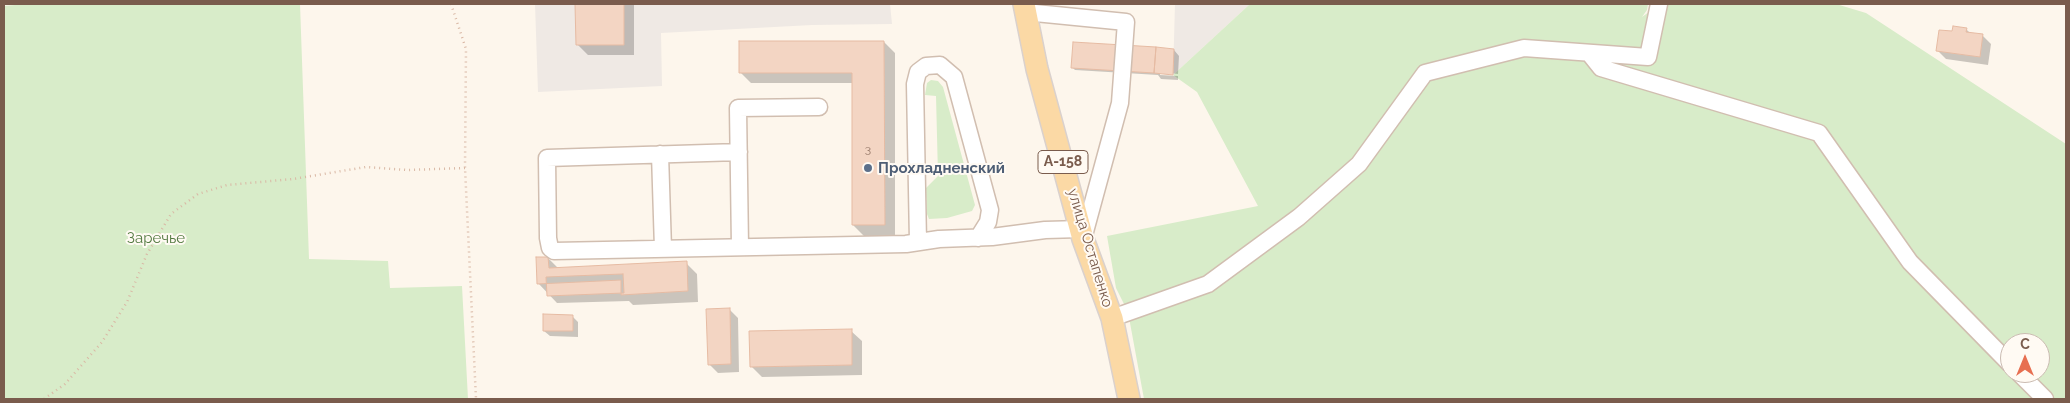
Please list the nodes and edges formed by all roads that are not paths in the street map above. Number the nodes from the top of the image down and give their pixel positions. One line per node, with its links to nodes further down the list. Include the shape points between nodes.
1 (1659, 4): 3 (lane, via 1648,57)
2 (1024, 8): 7 (main road, улица Остапенко / А-158, via 1037,69); 7 (lane, via 1126,22 1120,103)
3 (1589, 53): 12 (lane, via 1524,48 1424,72 1358,164 1299,217 1208,284); 13 (lane, via 1601,68 1819,133 1910,262)
4 (819, 107): 5 (lane, via 738,108)
5 (739, 152): 6 (lane); 10 (lane)
6 (660, 154): 11 (lane); 11 (lane, via 547,158 548,238 554,251)
7 (1082, 234): 8 (lane, via 1044,230); 12 (main road, улица Остапенко / А-158)
8 (978, 238): 9 (lane); 9 (lane, via 988,222 990,210 954,77 940,66 926,66 918,72 915,84)
9 (918, 242): 10 (lane)
10 (740, 247): 11 (lane)
11 (663, 249)
12 (1112, 318): 15 (main road, А-158)
13 (2000, 354)
14 (2029, 383): 16 (lane)
15 (1129, 399)
16 (2045, 399)

